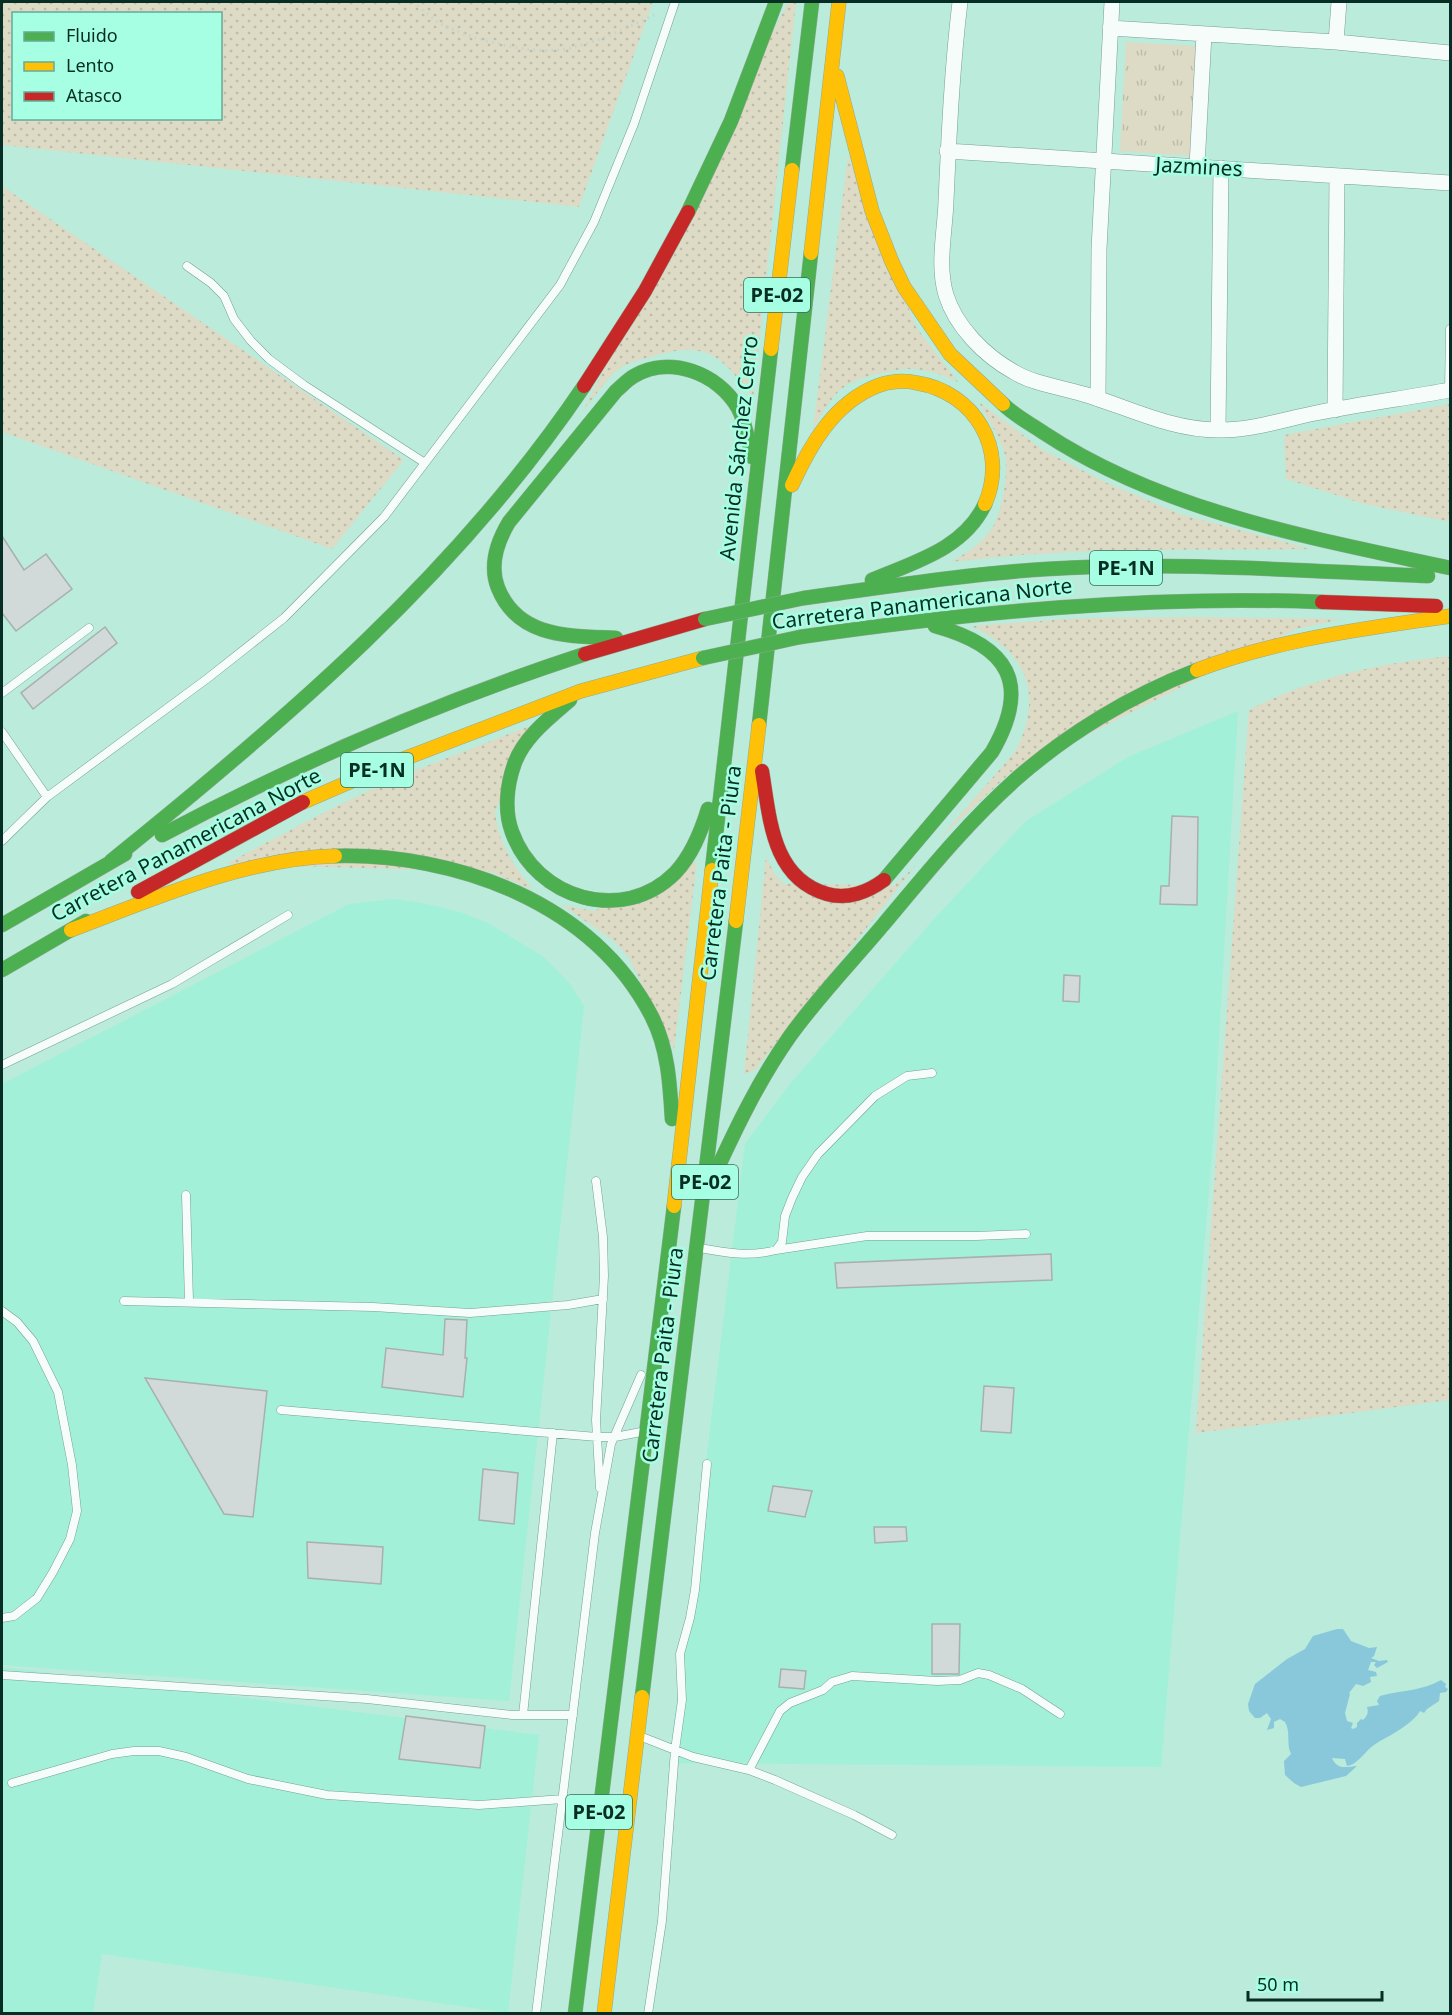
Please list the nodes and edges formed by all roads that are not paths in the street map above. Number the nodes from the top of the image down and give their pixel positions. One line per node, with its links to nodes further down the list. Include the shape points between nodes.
1 (776, 2): 43 (highway, via 722,143 673,243 622,330 537,452 466,535 347,659 236,759)
2 (812, 2): 26 (highway, Avenida Sánchez Cerro / PE-02)
3 (839, 2): 12 (highway)
4 (960, 2): 13 (street)
5 (1112, 2): 8 (street)
6 (1338, 2): 10 (street)
7 (674, 4): 25 (lane, via 634,124 594,222 560,285)
8 (1110, 28): 9 (street); 14 (street)
9 (1204, 34): 10 (street); 15 (street)
10 (1336, 42): 11 (street)
11 (1450, 53)
12 (833, 57): 27 (highway, PE-02); 28 (highway, via 860,168 892,264 936,336 989,394 1056,442 1125,477 1187,502 1269,528)
13 (947, 151): 14 (street, Jazmines); 22 (street, via 942,278 952,311 976,343 1015,373)
14 (1104, 161): 15 (street, Jazmines); 22 (street)
15 (1197, 166): 16 (street, Jazmines)
16 (1221, 168): 17 (street, Jazmines); 24 (street)
17 (1337, 176): 18 (street, Jazmines); 23 (street)
18 (1450, 183)
19 (187, 266): 25 (lane, via 224,296 234,319 269,359)
20 (1450, 330): 21 (lane)
21 (1450, 390): 23 (street)
22 (1098, 399): 24 (street, via 1185,428)
23 (1335, 410): 24 (street, via 1244,429)
24 (1218, 430)
25 (425, 463): 41 (lane, via 384,517 284,618)
26 (756, 475): 35 (highway, via 744,424 730,397 703,374 661,367 634,376 616,391 509,522 499,540 494,565 497,590 508,609 541,630); 40 (highway, Avenida Sánchez Cerro / PE-02)
27 (784, 502): 30 (highway, via 803,461 829,422 852,399 873,388 898,381 923,382 949,392 979,419 988,438 993,471 990,493 980,515 964,534 942,548); 39 (highway, Carretera Paita - Piura / PE-02)
28 (1450, 568)
29 (1450, 577): 30 (highway, Carretera Panamericana Norte / PE-1N, via 1156,567 1049,569)
30 (849, 591): 35 (highway, Carretera Panamericana Norte / PE-1N, bridge)
31 (1450, 606): 33 (highway, Carretera Panamericana Norte / PE-1N, via 1277,600 1092,604)
32 (1450, 616): 53 (highway, via 1336,633 1251,652 1151,690 1049,752 978,817 792,1034 748,1107)
33 (913, 621): 36 (highway, Carretera Panamericana Norte / PE-1N, bridge, via 800,637); 39 (highway, via 960,632 984,644 1008,677 1012,713 992,752 883,881 865,892 836,895 807,886 792,874 777,844)
34 (89, 628): 37 (lane)
35 (629, 639): 43 (highway, Carretera Panamericana Norte / PE-1N, via 377,731 282,773)
36 (580, 691): 40 (highway, via 530,740 514,764 508,786 508,813 519,850 545,880 564,891 598,900 624,900 668,880 685,861 701,830); 46 (highway, Carretera Panamericana Norte / PE-1N, via 393,763 297,805)
37 (2, 693)
38 (2, 732): 41 (lane)
39 (757, 743): 53 (highway, Carretera Paita - Piura / PE-02)
40 (724, 756): 51 (highway, Carretera Paita - Piura / PE-02)
41 (47, 797): 42 (lane)
42 (2, 841)
43 (111, 861): 45 (highway, Carretera Panamericana Norte / PE-1N)
44 (288, 915): 48 (lane, via 172,984)
45 (2, 925)
46 (71, 930): 47 (highway, Carretera Panamericana Norte / PE-1N); 51 (highway, via 185,888 262,865 320,856 378,856 428,863 511,890 546,907 594,942 639,992 666,1059)
47 (2, 970)
48 (2, 1065)
49 (932, 1074): 56 (lane, via 907,1077 875,1096 818,1154 792,1198 782,1242)
50 (596, 1181): 57 (lane, via 603,1237)
51 (676, 1191): 61 (highway, Carretera Paita - Piura / PE-02)
52 (186, 1195): 59 (lane)
53 (703, 1202): 55 (highway, Carretera Paita - Piura / PE-02)
54 (1026, 1234): 56 (lane, via 867,1236)
55 (697, 1247): 56 (lane, via 751,1256); 74 (highway, Carretera Paita - Piura / PE-02)
56 (776, 1250)
57 (603, 1299): 59 (lane, via 470,1313); 65 (lane)
58 (124, 1301): 59 (lane)
59 (189, 1301)
60 (2, 1311): 69 (lane, via 33,1341 58,1392 78,1511 70,1539 37,1598 14,1616)
61 (657, 1338): 63 (highway, Carretera Paita - Piura / PE-02); 66 (lane)
62 (281, 1410): 64 (lane)
63 (646, 1431): 66 (lane); 81 (highway, Carretera Paita - Piura / PE-02)
64 (553, 1433): 65 (lane); 72 (lane)
65 (597, 1437): 66 (lane); 68 (lane)
66 (615, 1437): 68 (lane)
67 (707, 1464): 75 (lane, via 695,1590 680,1654 682,1700)
68 (601, 1501): 73 (lane)
69 (2, 1618)
70 (2, 1675): 72 (lane, via 367,1699)
71 (1060, 1714): 76 (lane, via 1022,1689 989,1675 978,1673 960,1680 937,1681 852,1676 832,1682 780,1710)
72 (523, 1715): 73 (lane)
73 (573, 1715): 78 (lane)
74 (638, 1736): 75 (lane); 82 (highway, Carretera Paita - Piura / PE-02)
75 (675, 1750): 76 (lane); 83 (lane, via 662,1921)
76 (749, 1770): 79 (lane)
77 (12, 1783): 78 (lane, via 112,1754 159,1751 248,1779 327,1795 478,1804)
78 (563, 1799): 80 (lane)
79 (892, 1835)
80 (536, 2013)
81 (575, 2013)
82 (604, 2013)
83 (648, 2013)

